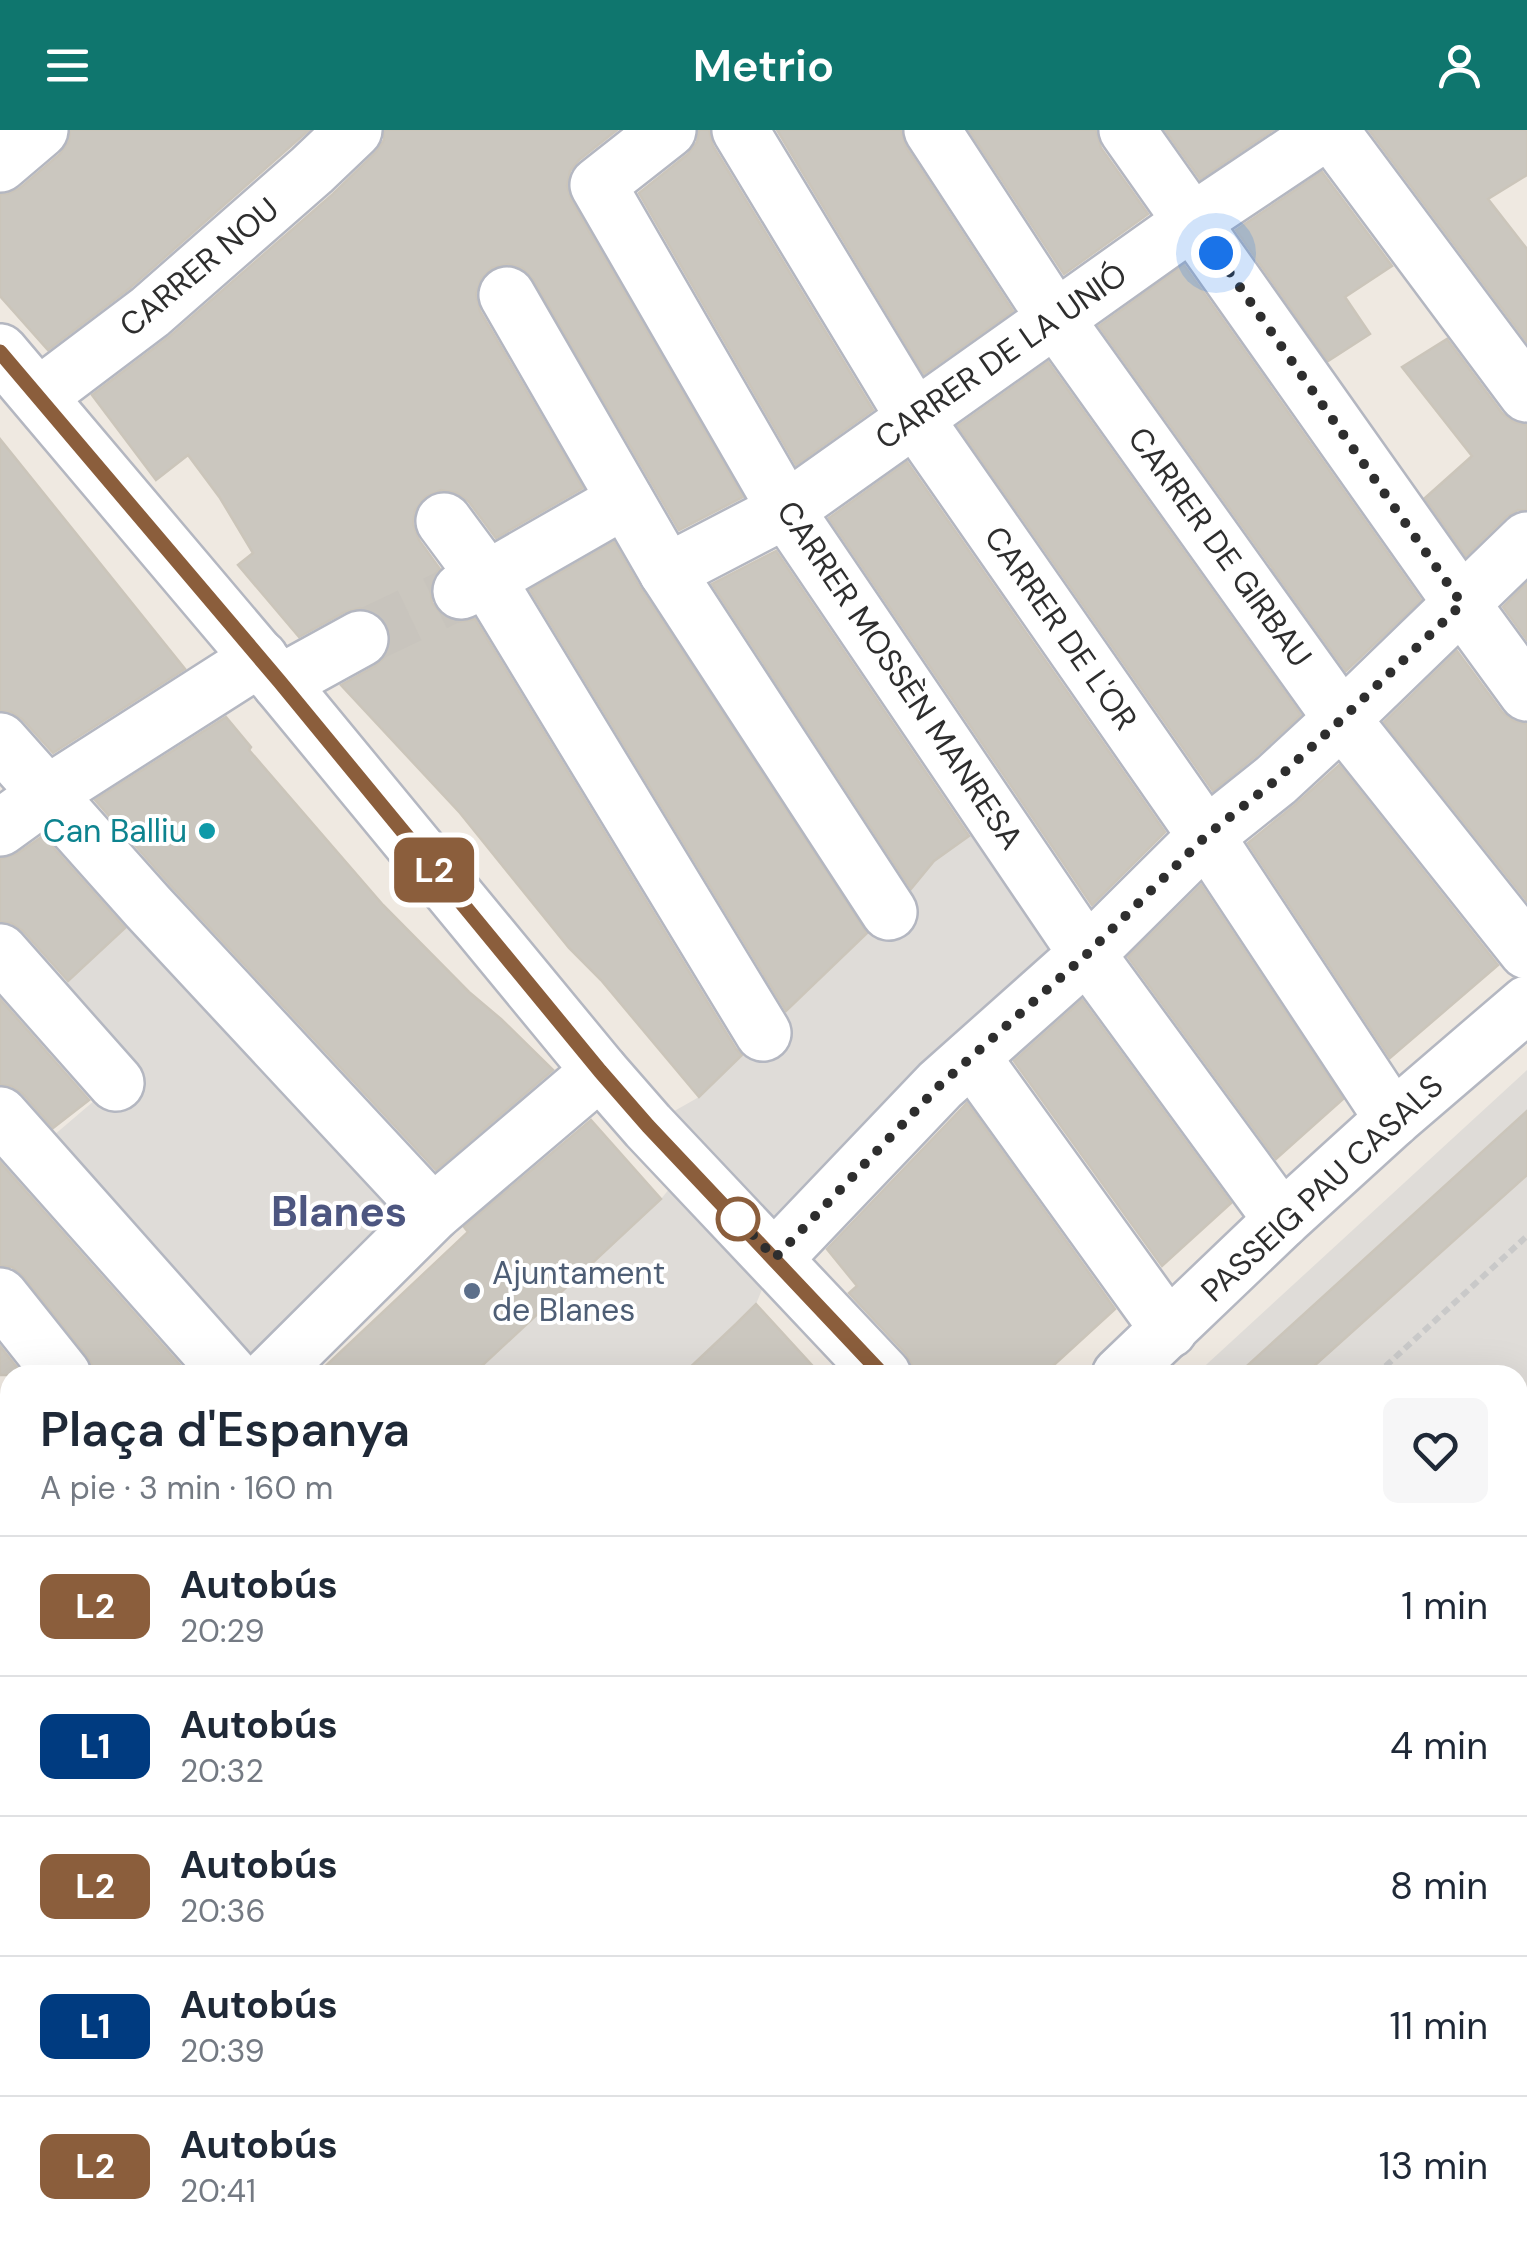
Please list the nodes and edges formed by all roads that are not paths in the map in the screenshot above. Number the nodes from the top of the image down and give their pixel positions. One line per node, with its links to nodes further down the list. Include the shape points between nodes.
1 (40, 130): 8 (street)
2 (354, 130): 14 (street, CARRER NOU, via 150,312)
3 (668, 130): 17 (street, CARRER MOSSÈN MANRESA, via 598,185)
4 (740, 130): 15 (street, CARRER DE L'OR)
5 (932, 130): 11 (street, CARRER DE GIRBAU)
6 (1128, 130): 9 (street)
7 (1330, 130): 9 (street, CARRER DE LA UNIÓ); 13 (street)
8 (0, 164)
9 (1193, 221): 11 (street, CARRER DE LA UNIÓ); 22 (street)
10 (506, 295): 16 (street)
11 (1055, 318): 15 (street, CARRER DE LA UNIÓ); 26 (street, CARRER DE GIRBAU)
12 (0, 352): 14 (street)
13 (1527, 394)
14 (40, 398): 24 (street)
15 (914, 416): 17 (street, CARRER DE LA UNIÓ); 30 (street, CARRER DE L'OR)
16 (625, 500): 20 (street); 21 (street)
17 (786, 510): 20 (street, CARRER DE LA UNIÓ); 34 (street, CARRER MOSSÈN MANRESA)
18 (444, 522): 21 (street)
19 (1527, 540): 22 (street)
20 (668, 572): 31 (street)
21 (474, 585): 36 (street)
22 (1462, 604): 25 (street); 26 (street)
23 (360, 639): 24 (street)
24 (270, 670): 28 (street); 38 (street)
25 (1527, 693)
26 (1342, 719): 30 (street); 32 (street, CARRER DE GIRBAU)
27 (0, 741): 28 (street)
28 (48, 794): 29 (street); 42 (street)
29 (0, 828)
30 (1206, 836): 34 (street); 41 (street, CARRER DE L'OR)
31 (889, 912)
32 (1527, 951)
33 (0, 952): 39 (street)
34 (1087, 954): 37 (street); 43 (street, CARRER MOSSÈN MANRESA)
35 (1527, 1004): 41 (street, PASSEIG PAU CASALS)
36 (763, 1033)
37 (972, 1056): 44 (street); 46 (street)
38 (600, 1071): 42 (street); 44 (street)
39 (116, 1083)
40 (0, 1114): 48 (street)
41 (1393, 1119): 43 (street, PASSEIG PAU CASALS)
42 (433, 1213): 49 (street)
43 (1282, 1220): 46 (street, PASSEIG PAU CASALS)
44 (775, 1258): 50 (street)
45 (0, 1296): 47 (street)
46 (1169, 1330): 51 (street, PASSEIG PAU CASALS)
47 (55, 1365)
48 (222, 1365)
49 (280, 1365)
50 (874, 1365)
51 (1131, 1365)

